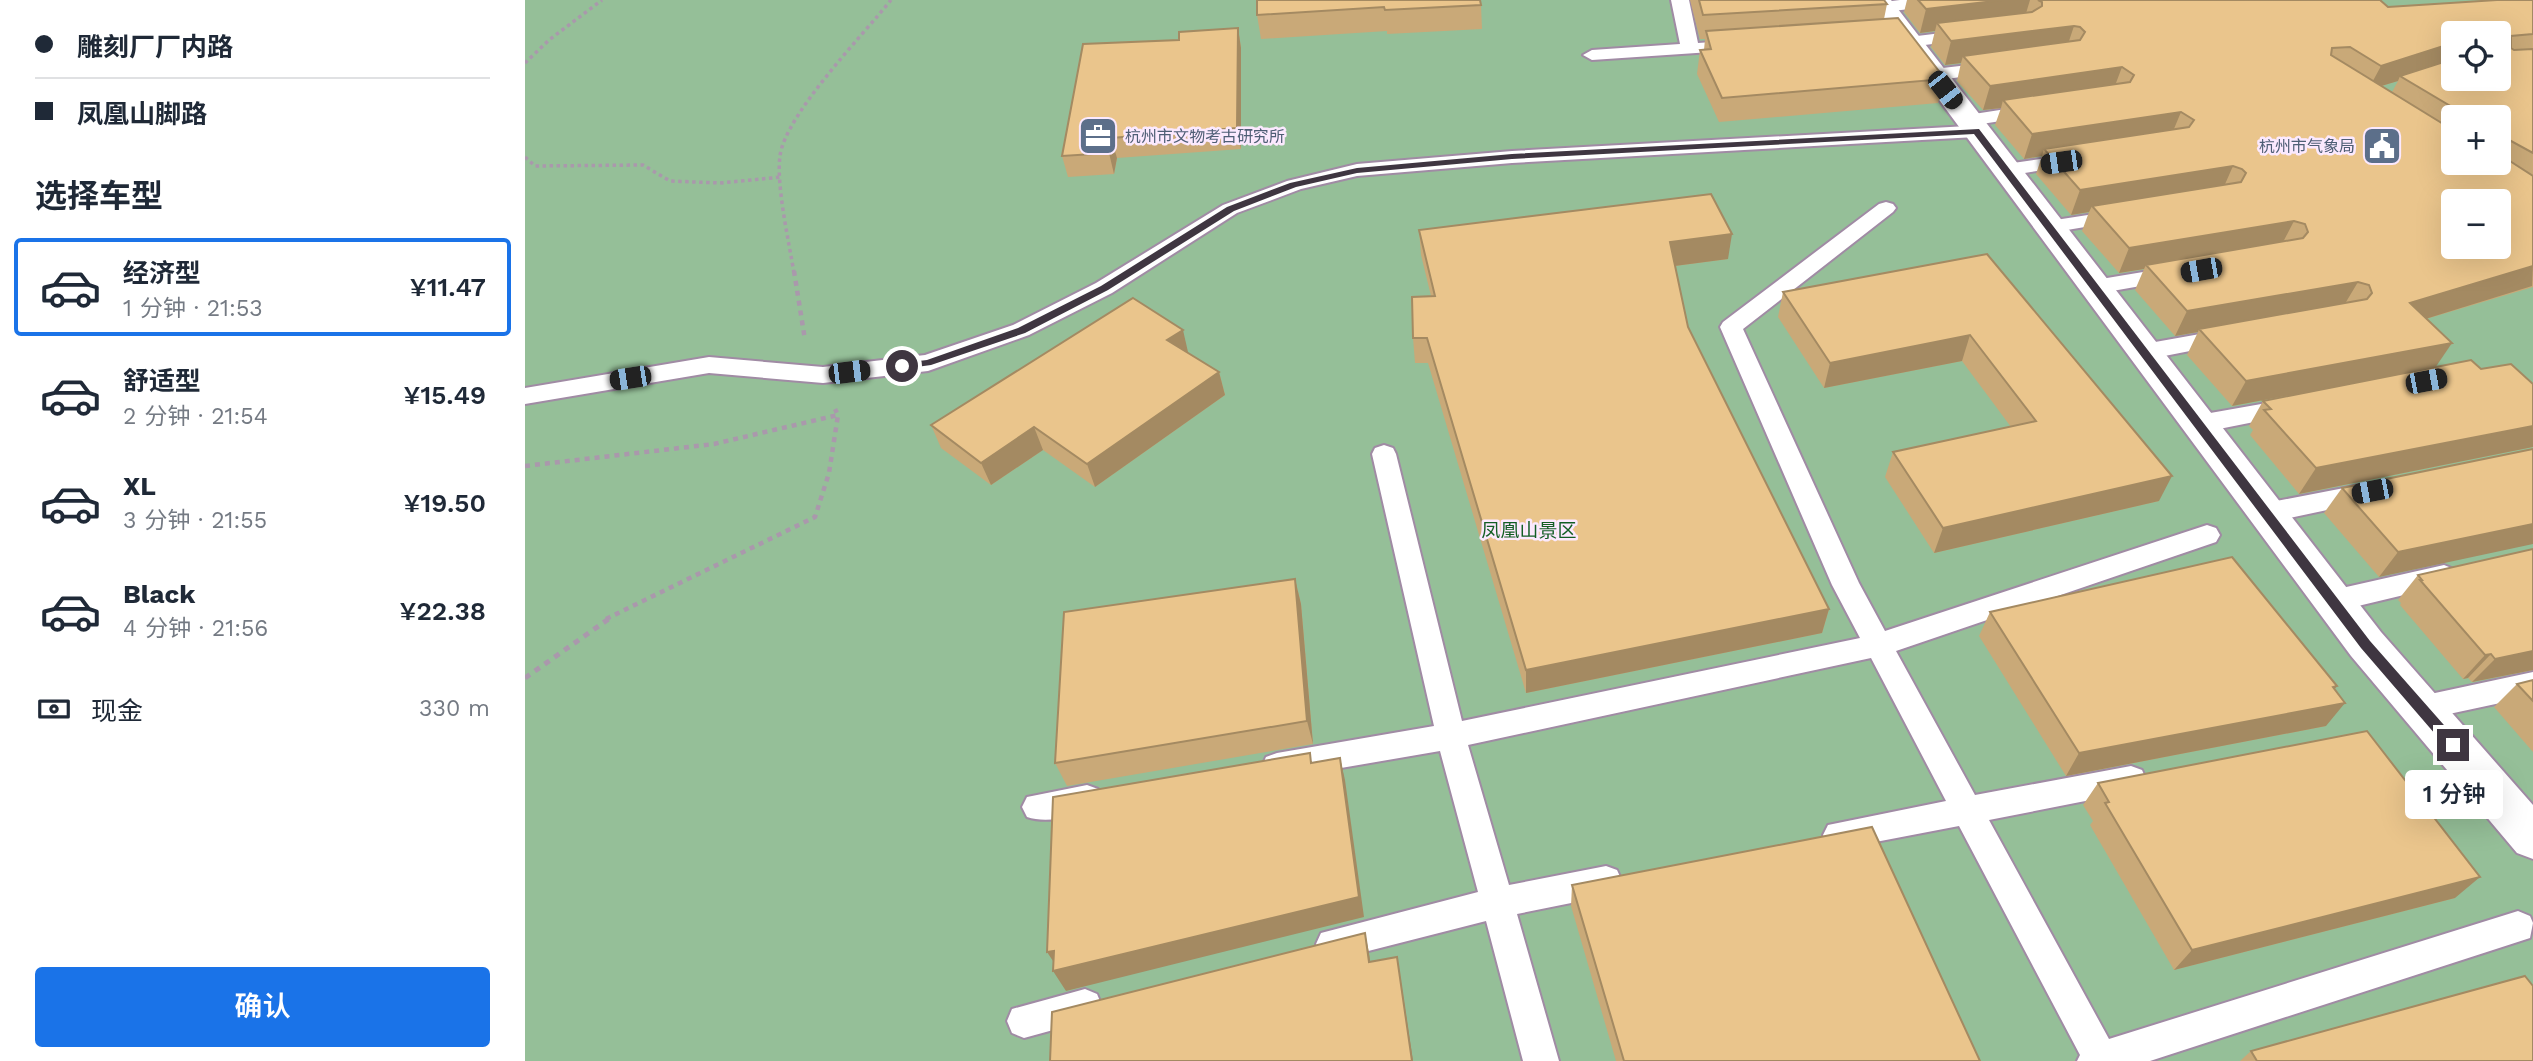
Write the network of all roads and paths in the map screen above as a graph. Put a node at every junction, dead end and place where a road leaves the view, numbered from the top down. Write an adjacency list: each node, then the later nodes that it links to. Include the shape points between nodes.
1 (602, 0): 9 (path)
2 (1680, 0): 7 (lane)
3 (1946, 0): 4 (lane)
4 (1890, 24): 5 (lane); 11 (street)
5 (1986, 33)
6 (1756, 44): 7 (lane)
7 (1690, 48): 8 (lane)
8 (1592, 55)
9 (525, 63)
10 (2013, 65): 11 (lane)
11 (1934, 75): 13 (street)
12 (2047, 109): 13 (lane)
13 (1972, 126): 16 (street); 25 (lane, via 1357,170 1294,185 1230,209 1093,294 1021,330 928,363 823,375 709,365)
14 (525, 158): 17 (path, via 535,166 643,165 670,181 720,183)
15 (2088, 158): 16 (lane)
16 (2006, 170): 20 (street)
17 (782, 177)
18 (1886, 208): 36 (lane, via 1731,327 1846,584)
19 (2142, 212): 20 (lane)
20 (2049, 228): 22 (street)
21 (2188, 272): 22 (lane)
22 (2095, 287): 24 (street)
23 (2250, 333): 24 (lane)
24 (2144, 352): 28 (street)
25 (525, 396)
26 (2318, 402): 28 (lane)
27 (838, 415): 30 (path, via 714,444)
28 (2199, 425): 32 (street)
29 (1384, 454): 39 (lane)
30 (525, 466)
31 (2399, 486): 32 (lane)
32 (2266, 513): 35 (street)
33 (2207, 535): 36 (lane)
34 (2466, 572): 35 (lane)
35 (2333, 601): 38 (street)
36 (1879, 645): 39 (lane); 44 (lane)
37 (2533, 684): 38 (lane)
38 (2421, 708): 45 (street)
39 (1451, 736): 40 (lane); 48 (lane)
40 (1245, 771)
41 (2157, 774): 44 (lane)
42 (1107, 795): 43 (lane)
43 (1038, 807)
44 (1967, 810): 46 (lane); 53 (lane)
45 (2533, 838)
46 (1806, 842)
47 (1632, 876): 48 (lane)
48 (1497, 903): 50 (lane); 54 (lane)
49 (2518, 927): 53 (lane)
50 (1308, 950)
51 (1118, 998): 52 (lane)
52 (1024, 1021)
53 (2099, 1060)
54 (1541, 1061)

